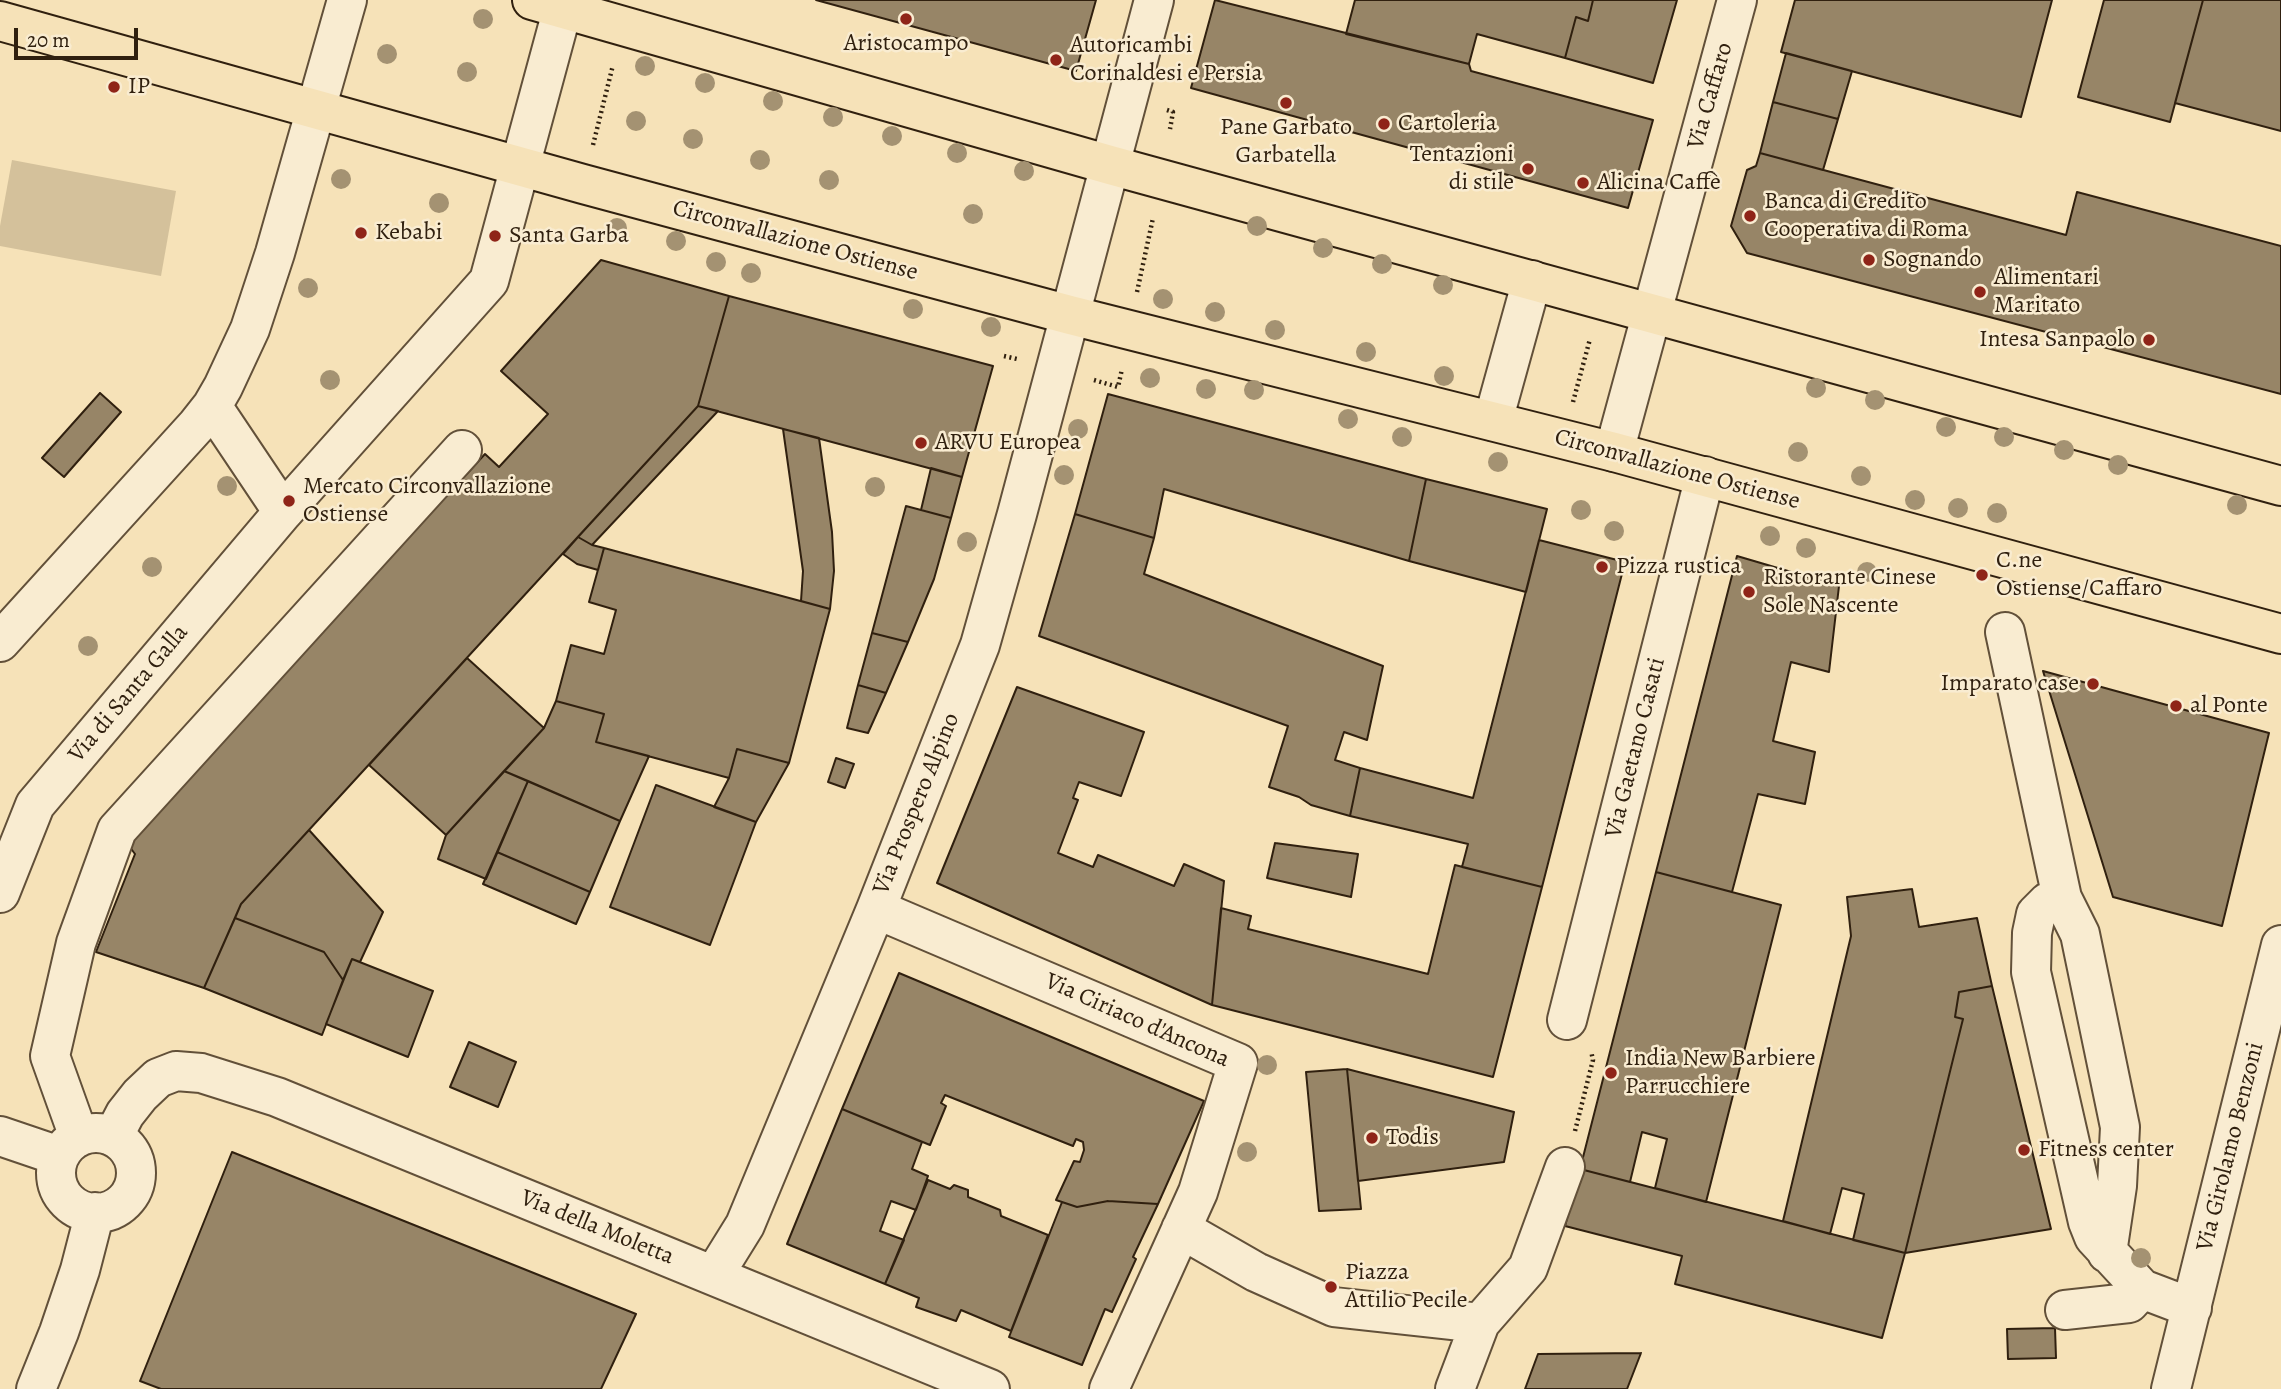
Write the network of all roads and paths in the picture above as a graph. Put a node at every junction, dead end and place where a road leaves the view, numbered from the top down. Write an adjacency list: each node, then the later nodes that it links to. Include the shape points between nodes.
1 (347, 0): 7 (street)
2 (1154, 0): 11 (street)
3 (1737, 0): 16 (street, Via Caffaro)
4 (553, 3): 11 (main road); 12 (street)
5 (0, 21): 7 (main road, Circonvallazione Ostiense)
6 (614, 61): 10 (path)
7 (316, 109): 12 (main road, Circonvallazione Ostiense); 21 (street, via 250,329)
8 (1164, 109): 9 (path, via 1173,112)
9 (1170, 129)
10 (592, 146)
11 (1110, 165): 14 (main road); 17 (street)
12 (520, 166): 17 (main road, Circonvallazione Ostiense); 28 (street, Via di Santa Galla, via 489,281)
13 (1154, 211): 15 (path)
14 (1532, 280): 16 (main road); 23 (street)
15 (1137, 293)
16 (1653, 313): 25 (street, Via Caffaro); 27 (main road)
17 (1070, 315): 23 (main road, Circonvallazione Ostiense); 34 (street, Via Prospero Alpino, via 980,645)
18 (1593, 328): 22 (path)
19 (1123, 365): 20 (path, via 1118,387)
20 (1094, 380)
21 (212, 407): 28 (street); 31 (street)
22 (1571, 408)
23 (1493, 421): 25 (main road, Circonvallazione Ostiense)
24 (462, 450): 38 (street, via 117,830 76,943 50,1056)
25 (1614, 452): 26 (main road, Circonvallazione Ostiense)
26 (1705, 477): 30 (main road, Circonvallazione Ostiense); 36 (street, Via Gaetano Casati)
27 (2281, 486)
28 (283, 512): 32 (street, Via di Santa Galla, via 35,806)
29 (2005, 632): 33 (street)
30 (2281, 634)
31 (0, 642)
32 (0, 892)
33 (2062, 898): 42 (street, via 2080,934 2120,1127); 42 (street, via 2048,902 2036,914 2031,972 2088,1222)
34 (876, 909): 41 (street, Via Ciriaco d'Ancona, via 1238,1063 1199,1192); 43 (street, Via Prospero Alpino, via 745,1225)
35 (2281, 945): 45 (street, Via Girolamo Benzoni)
36 (1567, 1020)
37 (0, 1136): 38 (street)
38 (84, 1143): 40 (street, via 56,1169 57,1182 71,1204); 40 (street, via 124,1144 136,1168 130,1195 108,1211); 43 (street, Via della Moletta, via 125,1114 158,1079 176,1071 201,1073 277,1097)
39 (1565, 1167): 47 (street, via 1528,1268)
40 (95, 1212): 48 (street, via 80,1270)
41 (1181, 1229): 47 (street, via 1256,1272 1334,1307); 50 (street)
42 (2107, 1253): 44 (street)
43 (714, 1275): 49 (street, Via della Moletta)
44 (2142, 1289): 45 (street); 46 (street, via 2129,1303)
45 (2192, 1308): 52 (street, Via Girolamo Benzoni)
46 (2065, 1310)
47 (1480, 1323): 51 (street)
48 (36, 1389)
49 (990, 1389)
50 (1109, 1389)
51 (1455, 1389)
52 (2171, 1389)

